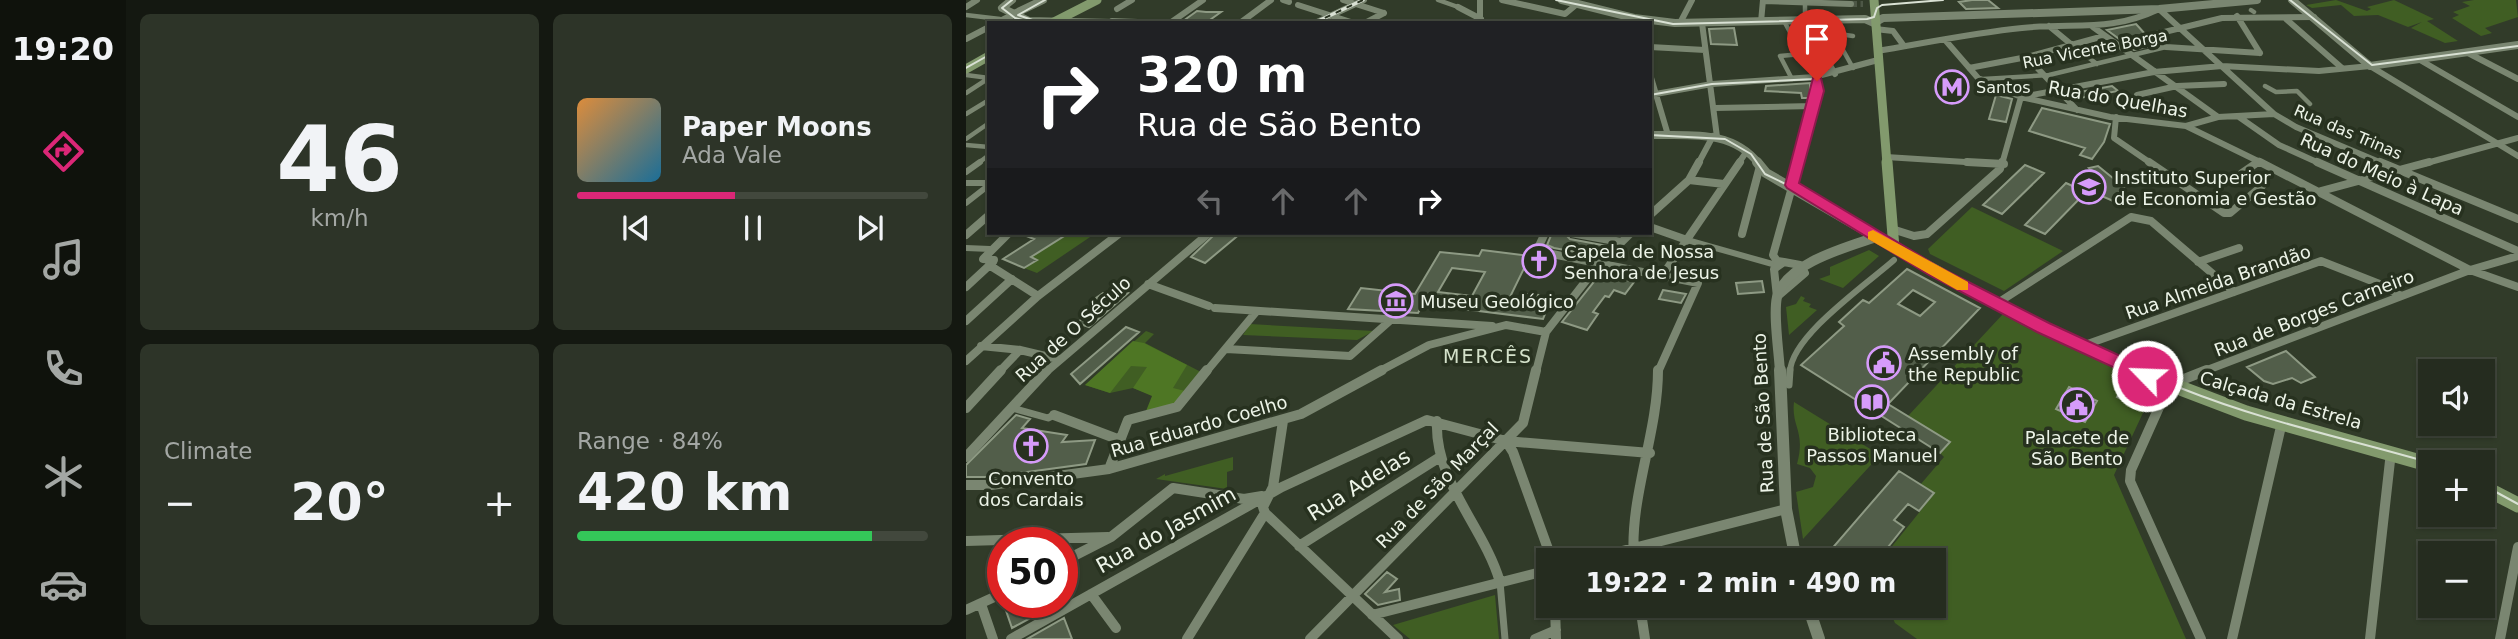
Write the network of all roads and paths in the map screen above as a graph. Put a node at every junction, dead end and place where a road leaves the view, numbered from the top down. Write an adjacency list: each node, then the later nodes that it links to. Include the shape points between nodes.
1 (977, 0): 25 (street)
2 (1012, 0): 31 (street, via 1003,6)
3 (1043, 0): 31 (street)
4 (1097, 0): 39 (main road)
5 (1132, 0): 27 (street)
6 (1203, 0): 40 (street)
7 (1271, 0): 41 (street)
8 (1343, 0): 20 (street)
9 (1364, 0): 20 (street)
10 (1437, 0): 26 (street)
11 (1480, 0): 45 (street)
12 (1502, 0): 21 (street, via 1565,14)
13 (1562, 0): 21 (street)
14 (1692, 0): 49 (street)
15 (1763, 0): 18 (street); 48 (street)
16 (2258, 0): 29 (street)
17 (2292, 0): 34 (street)
18 (1805, 2): 22 (street); 47 (street)
19 (1874, 2): 23 (street); 52 (main road)
20 (1355, 4): 32 (street); 44 (street, via 1384,13)
21 (1577, 4): 49 (street)
22 (1851, 4)
23 (1863, 4)
24 (1298, 5): 32 (street)
25 (966, 7)
26 (1458, 8): 45 (street)
27 (1116, 9)
28 (2158, 9): 29 (street); 52 (street, via 1886,18); 53 (street, via 2132,22); 55 (street, Rua das Trinas)
29 (2252, 10): 33 (street); 35 (street)
30 (966, 15): 36 (street)
31 (1012, 15): 36 (street); 38 (street)
32 (1330, 15): 42 (street); 43 (street)
33 (2237, 16): 55 (street); 67 (street, Rua Vicente Borga, via 2260,53)
34 (2314, 17): 35 (street); 79 (street)
35 (2286, 19): 82 (street)
36 (999, 20)
37 (1831, 20): 47 (street); 52 (street, via 1865,19); 57 (street)
38 (1028, 21)
39 (1055, 21)
40 (1173, 21)
41 (1243, 21)
42 (1319, 21)
43 (1347, 21)
44 (1369, 21)
45 (1480, 21)
46 (1784, 21): 47 (street); 48 (street); 71 (street)
47 (1805, 21): 56 (street)
48 (1761, 22): 50 (street)
49 (1680, 23): 50 (street)
50 (1702, 23): 68 (street)
51 (2048, 25): 53 (street); 61 (street); 62 (street)
52 (1874, 26): 63 (street, via 1894,31); 72 (main road)
53 (2094, 27): 59 (street)
54 (987, 28): 60 (street)
55 (2180, 28): 66 (street, via 2152,35); 67 (street, Rua das Trinas)
56 (1810, 30): 57 (street); 69 (street)
57 (1834, 33): 58 (street); 80 (street)
58 (1853, 36)
59 (2104, 36): 62 (street); 73 (street)
60 (966, 39)
61 (1946, 41): 63 (street); 81 (street)
62 (2072, 45): 75 (street); 77 (street)
63 (1904, 46): 72 (street)
64 (2518, 46): 70 (street)
65 (1652, 47): 68 (street)
66 (2166, 47): 67 (street, Rua Vicente Borga); 73 (street, Rua Vicente Borga)
67 (2204, 49): 78 (street, Rua das Trinas)
68 (1705, 50): 95 (street)
69 (1823, 52): 71 (street); 85 (street)
70 (2468, 53): 76 (street); 93 (street)
71 (1801, 54): 88 (street); 92 (street, via 1780,56)
72 (1877, 56): 80 (street); 129 (main road)
73 (2130, 56): 77 (street, Rua Vicente Borga); 84 (street)
74 (987, 57): 83 (main road)
75 (2027, 57): 81 (street); 86 (street)
76 (2420, 60): 79 (street); 115 (street)
77 (2097, 64): 86 (street, Rua Vicente Borga)
78 (2222, 66): 82 (street); 84 (street); 111 (street, Rua das Trinas)
79 (2370, 66): 82 (street); 123 (street)
80 (1853, 68): 85 (street)
81 (1969, 68): 90 (street)
82 (2342, 68)
83 (966, 69)
84 (2154, 72): 97 (street); 98 (street)
85 (1835, 74): 88 (street)
86 (2044, 74): 90 (street, Rua Vicente Borga, via 2007,80); 98 (street)
87 (966, 75): 89 (street)
88 (1814, 77): 92 (street); 107 (street, Rua de São Bento, via 1818,86)
89 (987, 78)
90 (1978, 78): 102 (street, Rua do Quelhas)
91 (987, 79): 99 (street)
92 (1792, 79): 95 (street)
93 (2518, 79)
94 (2224, 84): 97 (street)
95 (1712, 85): 100 (street); 108 (street)
96 (2265, 86): 104 (street, via 2276,92 2297,91)
97 (2180, 87): 101 (street); 113 (street)
98 (2059, 90): 102 (street); 109 (street)
99 (966, 93)
100 (1653, 95): 119 (street)
101 (2137, 95)
102 (2021, 97): 109 (street, Rua do Quelhas); 131 (street)
103 (987, 101): 106 (street)
104 (2310, 104)
105 (966, 105): 106 (street)
106 (978, 106): 110 (street)
107 (1813, 106): 108 (street); 140 (street, Rua de São Bento)
108 (1715, 108): 120 (street)
109 (2078, 111): 112 (street, Rua do Quelhas)
110 (966, 114)
111 (2274, 114): 114 (street); 133 (street, Rua das Trinas)
112 (2116, 117): 117 (street, Rua do Quelhas); 130 (street, via 2113,138 2224,213 2262,186 2242,173)
113 (2218, 117): 114 (street); 117 (street)
114 (2239, 117): 136 (street, Rua do Meio à Lapa, via 2279,145)
115 (2518, 117)
116 (987, 124): 122 (street)
117 (2186, 126): 130 (street, Rua do Quelhas)
118 (1652, 135): 119 (street)
119 (1668, 135): 120 (street)
120 (1715, 136): 126 (street); 135 (street)
121 (2518, 138): 123 (street)
122 (966, 139)
123 (2497, 143): 128 (street); 133 (street)
124 (966, 145): 125 (street)
125 (987, 147)
126 (1747, 151): 132 (street, Calçada da Estrela); 139 (street)
127 (987, 156): 134 (street)
128 (2518, 156)
129 (1886, 157): 131 (street); 148 (main road)
130 (2259, 161): 142 (street, Rua do Quelhas)
131 (2004, 164): 148 (street, via 1927,234 1914,236)
132 (1760, 166): 140 (street, Calçada da Estrela); 149 (street)
133 (2399, 169): 136 (street); 146 (street, Rua das Trinas)
134 (966, 172)
135 (1689, 180): 139 (street); 144 (street)
136 (2357, 180): 142 (street); 163 (street, Rua do Meio à Lapa)
137 (966, 183): 138 (street)
138 (987, 184)
139 (1724, 184): 158 (street)
140 (1791, 185): 157 (street, Calçada da Estrela); 168 (street, Rua de São Bento, via 1773,255)
141 (985, 191): 143 (street)
142 (2322, 191): 170 (street, Rua do Quelhas)
143 (966, 203)
144 (1652, 213)
145 (987, 217): 150 (street)
146 (2518, 219)
147 (1652, 228): 158 (street)
148 (1892, 229): 157 (main road); 164 (main road); 171 (main road)
149 (1742, 233)
150 (966, 235)
151 (1007, 235): 162 (street)
152 (1117, 235): 178 (street)
153 (1207, 235): 174 (street, Rua de O Século)
154 (1544, 235): 167 (street, via 1538,248)
155 (1581, 235): 159 (street)
156 (1629, 235): 159 (street)
157 (1876, 237): 164 (main road, Calçada da Estrela); 169 (street)
158 (1687, 240): 168 (street); 172 (street)
159 (1621, 243): 167 (street)
160 (966, 248): 162 (street)
161 (2239, 248): 165 (street)
162 (990, 249): 166 (street, via 983,259)
163 (2518, 253): 170 (street, Rua de Borges Carneiro)
164 (1894, 254): 171 (main road, Calçada da Estrela); 193 (street, via 1810,332 1790,363)
165 (2198, 262): 177 (street); 181 (street, via 2151,221 2131,217)
166 (992, 263): 173 (street); 175 (street)
167 (1599, 264): 172 (street); 186 (street)
168 (1780, 264): 169 (street); 179 (street, Rua de São Bento, via 1773,277)
169 (1802, 266): 179 (street)
170 (2470, 270): 176 (street, Rua do Quelhas); 180 (street, Rua de Borges Carneiro)
171 (1934, 271): 181 (main road, Calçada da Estrela)
172 (1662, 276): 203 (street, via 1698,283 1658,367 1658,405)
173 (1012, 279): 178 (street); 184 (street)
174 (1148, 284): 182 (street, via 1212,307); 191 (street, Rua de O Século)
175 (966, 287)
176 (2518, 287)
177 (2234, 292): 180 (street, Rua Almeida Brandão, via 2321,261); 188 (street, Rua Almeida Brandão)
178 (1038, 296): 187 (street)
179 (1777, 296): 214 (street, Rua de São Bento)
180 (2401, 296): 194 (street, Rua de Borges Carneiro)
181 (1996, 304): 188 (main road, Calçada da Estrela)
182 (1256, 312): 183 (street); 190 (street)
183 (1393, 318): 185 (street); 190 (street, via 1350,356)
184 (966, 321)
185 (1497, 327): 186 (street, Rua Eduardo Coelho, via 1512,325); 199 (street, Rua Eduardo Coelho, via 1422,348)
186 (1546, 332): 202 (street, Rua de São Marçal, via 1522,423)
187 (981, 346): 189 (street); 192 (street)
188 (2082, 346): 194 (main road, Calçada da Estrela)
189 (1020, 349): 191 (street); 195 (street)
190 (1226, 349): 201 (street, via 1177,407 1128,421)
191 (1058, 359): 196 (street, Rua de O Século)
192 (966, 361)
193 (1789, 385)
194 (2169, 385): 200 (main road, Calçada da Estrela); 246 (street, via 2130,481)
195 (966, 408)
196 (1011, 408): 197 (street, via 1048,418); 205 (street, Rua de O Século)
197 (1054, 415): 201 (street)
198 (1437, 421): 202 (street); 206 (street); 212 (street, Rua do Jasmim, via 1421,422)
199 (1283, 422): 208 (street, Rua Eduardo Coelho); 212 (street, via 1273,487)
200 (2282, 422): 204 (main road, Calçada da Estrela); 247 (street)
201 (1120, 440): 208 (street)
202 (1506, 441): 203 (street); 210 (street, Rua de São Marçal); 220 (street)
203 (1650, 453): 221 (street)
204 (2391, 453): 207 (main road, Calçada da Estrela); 248 (street)
205 (966, 457)
206 (1440, 457): 210 (street); 218 (street, Rua Adelas)
207 (2418, 461)
208 (1109, 470): 209 (street, Rua Eduardo Coelho)
209 (966, 485)
210 (1457, 489): 226 (street); 228 (street, Rua de São Marçal)
211 (2495, 493): 213 (main road)
212 (1267, 496): 215 (street); 216 (street, via 1244,499 1173,488); 227 (street, Rua do Jasmim)
213 (2518, 505)
214 (1786, 509): 222 (street); 223 (street, Rua de São Bento)
215 (1265, 513): 218 (street); 239 (street)
216 (1111, 537): 217 (street); 224 (street)
217 (966, 541)
218 (1299, 546): 228 (street)
219 (2518, 547): 249 (street)
220 (1548, 548)
221 (1633, 548)
222 (1653, 548)
223 (1794, 548)
224 (1078, 554)
225 (1536, 573): 226 (street)
226 (1500, 582): 232 (street); 242 (street)
227 (1091, 594): 235 (street); 238 (street, Rua do Jasmim)
228 (1352, 598): 232 (street); 240 (street, Rua de São Marçal)
229 (987, 601): 230 (street)
230 (981, 604): 231 (street); 237 (street)
231 (966, 610)
232 (1371, 615): 241 (street)
233 (1642, 618): 244 (street)
234 (1812, 618): 245 (street)
235 (1116, 628)
236 (1556, 634): 243 (street)
237 (993, 639)
238 (1010, 639)
239 (1188, 639)
240 (1310, 639)
241 (1398, 639)
242 (1505, 639)
243 (1535, 639)
244 (1645, 639)
245 (1819, 639)
246 (2201, 639)
247 (2232, 639)
248 (2370, 639)
249 (2500, 639)

